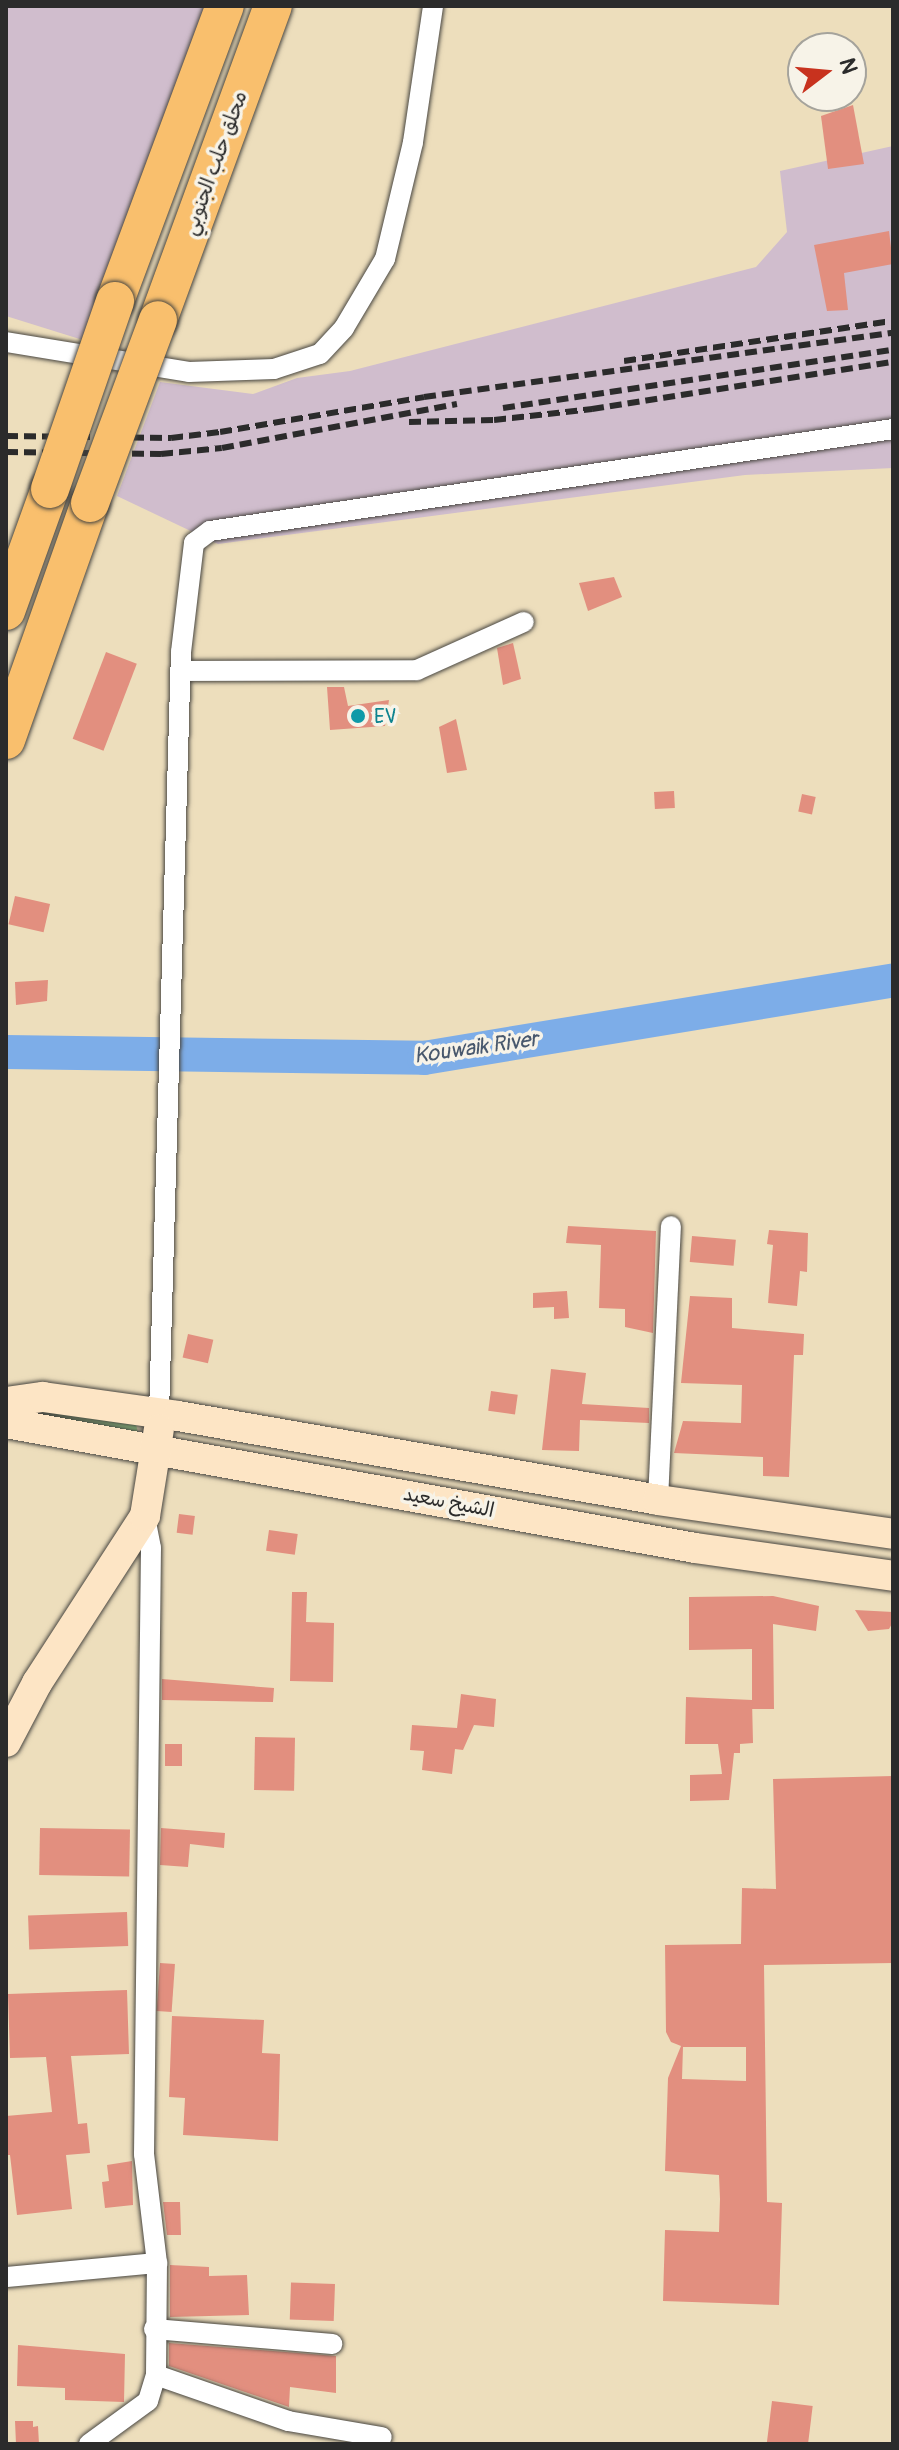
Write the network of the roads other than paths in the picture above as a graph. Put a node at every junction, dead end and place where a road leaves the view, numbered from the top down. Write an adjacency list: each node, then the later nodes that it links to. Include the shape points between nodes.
1 (225, 6): 6 (highway, bridge)
2 (273, 6): 9 (highway, محلق حلب الجنوبي, bridge)
3 (433, 6): 4 (street, via 413,142 385,259 344,328 320,354 274,369 189,372)
4 (6, 342)
5 (893, 429): 8 (street, via 210,531 194,543)
6 (6, 611)
7 (524, 622): 8 (street, via 417,670)
8 (181, 671): 12 (street)
9 (6, 740)
10 (671, 1226): 15 (street)
11 (6, 1402): 12 (main road, الشيخ سعيد, via 43,1397)
12 (159, 1414): 14 (main road); 15 (main road, الشيخ سعيد)
13 (6, 1423): 14 (main road, الشيخ سعيد)
14 (158, 1448): 16 (main road); 18 (main road, الشيخ سعيد, via 677,1545)
15 (658, 1500): 17 (main road, الشيخ سعيد)
16 (145, 1516): 19 (main road, via 37,1683); 20 (street, via 151,1548 144,2154)
17 (893, 1534)
18 (893, 1576)
19 (6, 1742)
20 (157, 2263): 21 (street); 22 (street)
21 (6, 2277)
22 (154, 2329): 23 (street); 24 (street)
23 (332, 2344)
24 (156, 2375): 25 (street, via 288,2421); 26 (street, via 148,2401)
25 (382, 2437)
26 (89, 2444)

